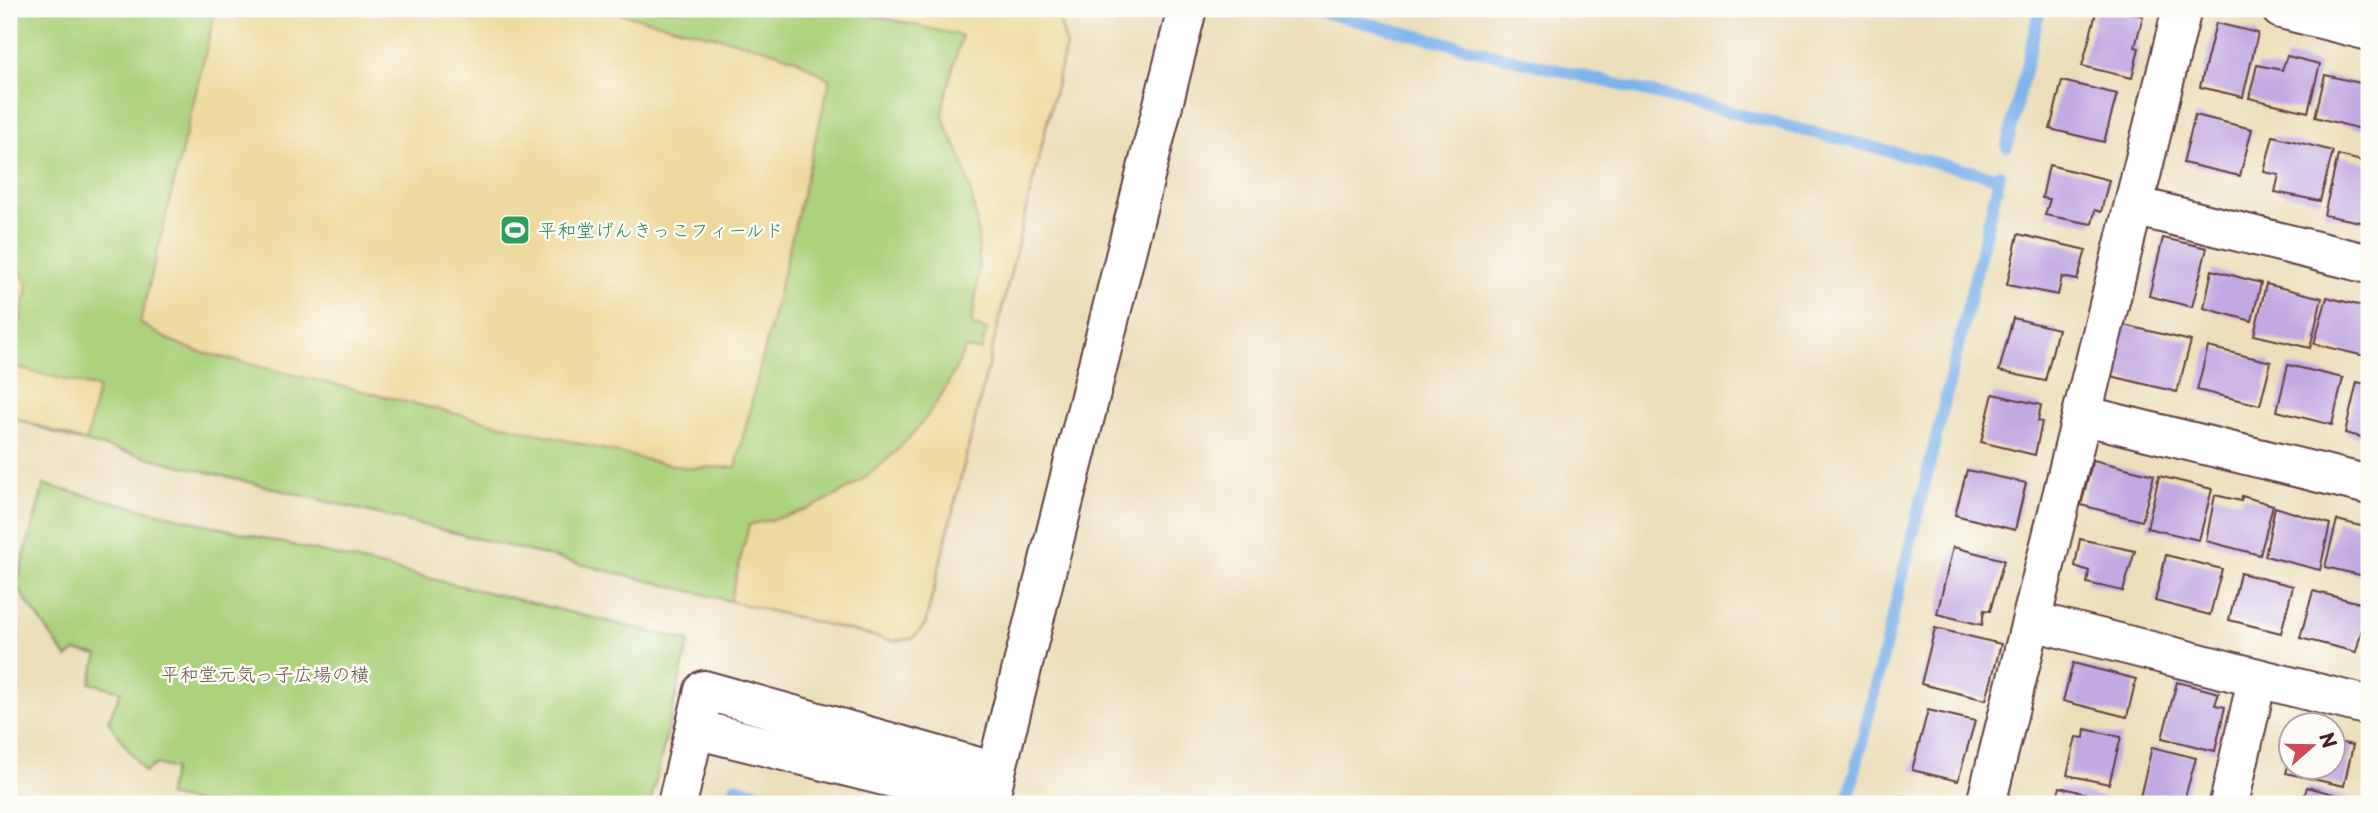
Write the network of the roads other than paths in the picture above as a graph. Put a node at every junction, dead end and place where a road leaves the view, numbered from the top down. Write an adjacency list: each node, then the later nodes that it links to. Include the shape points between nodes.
1 (1187, 9): 13 (street)
2 (2182, 9): 5 (street)
3 (2281, 9): 4 (street)
4 (2369, 31)
5 (2134, 206): 6 (street); 7 (street)
6 (2369, 264)
7 (2082, 415): 8 (street); 9 (street)
8 (2369, 485)
9 (2032, 621): 10 (street); 15 (street)
10 (2258, 679): 11 (street); 16 (street)
11 (2369, 706)
12 (695, 729): 13 (street); 13 (street, via 704,690); 14 (street)
13 (991, 793)
14 (677, 804)
15 (1986, 804)
16 (2229, 804)

